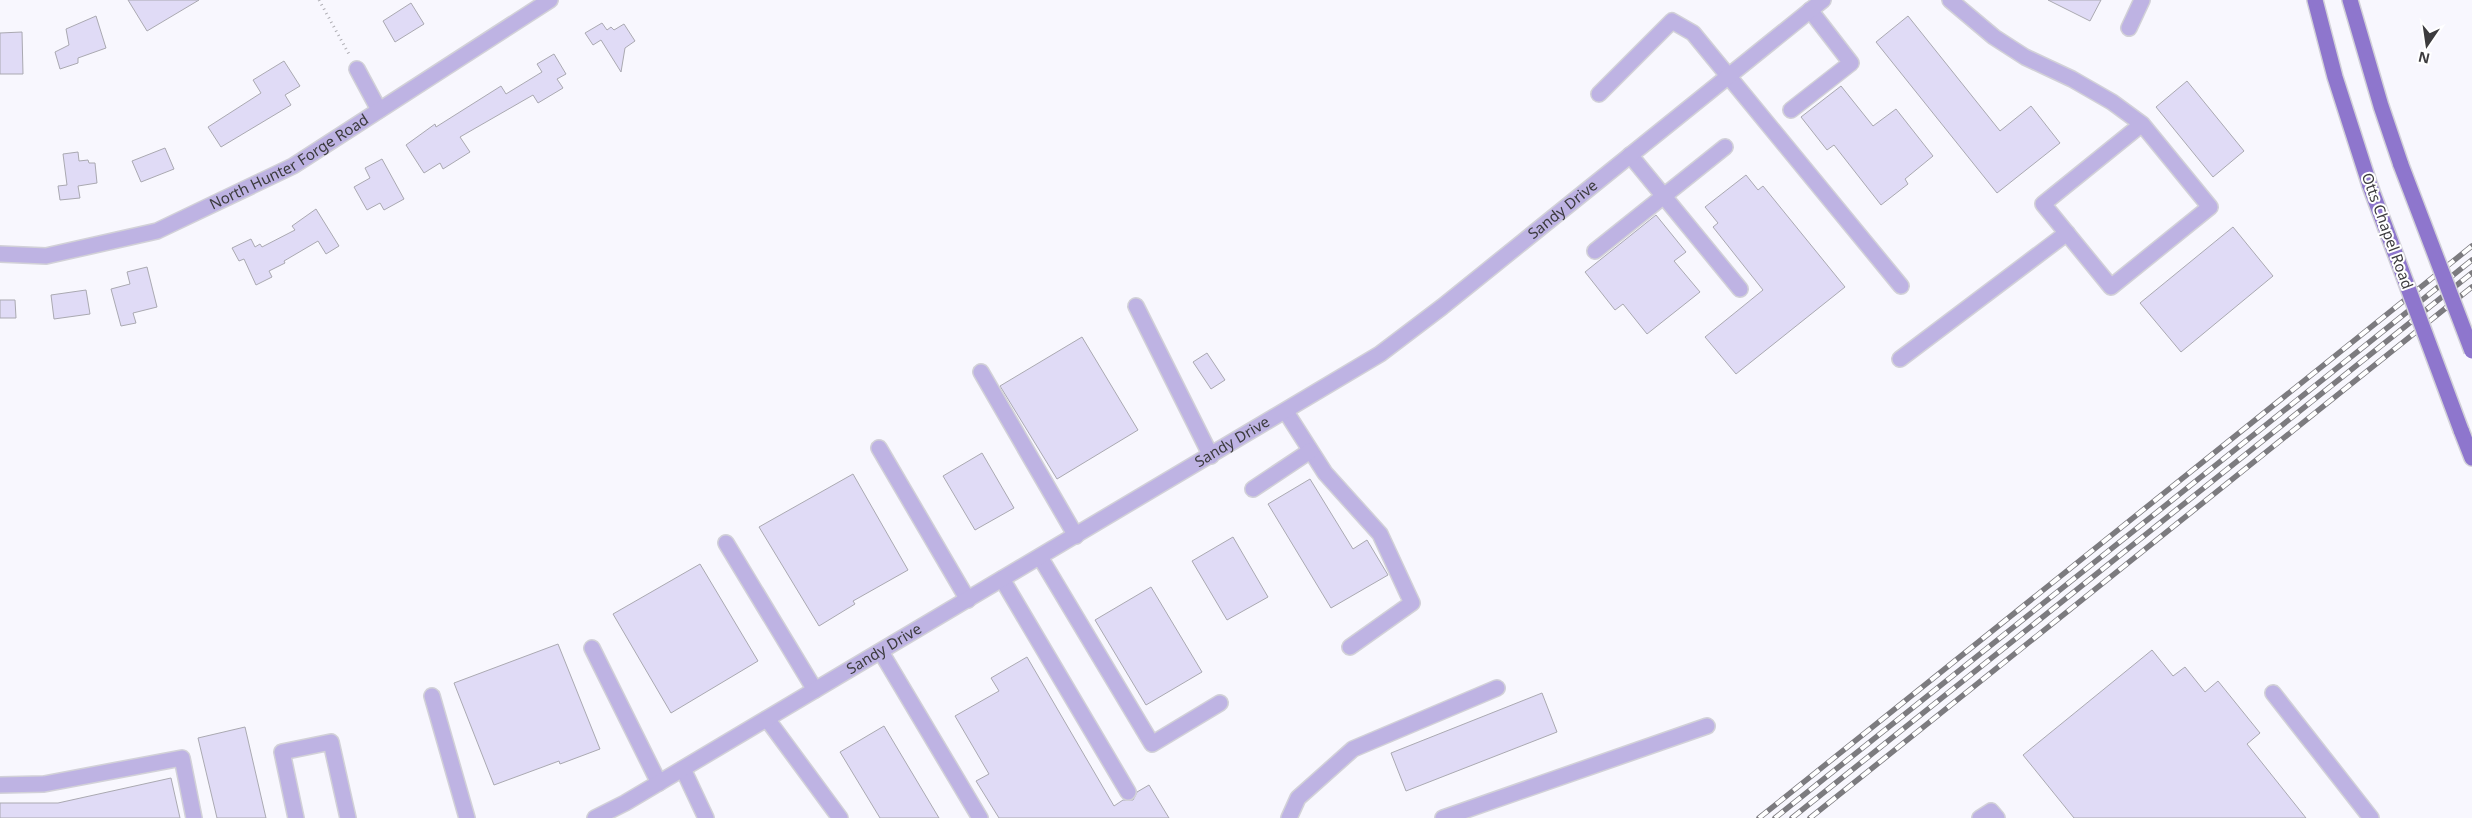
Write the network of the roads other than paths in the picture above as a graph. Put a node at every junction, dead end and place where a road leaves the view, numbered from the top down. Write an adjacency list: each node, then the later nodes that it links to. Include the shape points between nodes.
1 (550, 0): 12 (street, North Hunter Forge Road)
2 (1823, 0): 7 (street, Sandy Drive)
3 (1950, 0): 14 (street, via 2024,57 2072,79)
4 (2142, 0): 8 (street)
5 (2315, 0): 31 (main road, Otts Chapel Road, bridge, via 2335,77 2370,186)
6 (2350, 0): 24 (main road, bridge, via 2401,164)
7 (1810, 10): 10 (street, Sandy Drive); 13 (street, via 1851,63)
8 (2129, 28)
9 (357, 69): 12 (street)
10 (1730, 75): 11 (street, via 1693,33 1672,22); 16 (street, Sandy Drive); 21 (street)
11 (1599, 94)
12 (379, 110): 20 (street, North Hunter Forge Road, via 293,166 158,231 46,256)
13 (1791, 110)
14 (2142, 124): 18 (street, via 2043,204); 18 (street, via 2210,207 2111,287)
15 (1725, 147): 17 (street)
16 (1630, 155): 17 (street); 27 (street, Sandy Drive, via 1409,333)
17 (1664, 196): 19 (street); 22 (street)
18 (2066, 233): 25 (street)
19 (1595, 251)
20 (0, 254)
21 (1901, 286)
22 (1740, 289)
23 (1136, 306): 30 (street)
24 (2472, 351)
25 (1900, 359)
26 (981, 372): 33 (street)
27 (1286, 412): 29 (street); 30 (street, Sandy Drive)
28 (878, 448): 37 (street)
29 (1310, 451): 32 (street); 38 (street, via 1325,473 1380,534 1412,603)
30 (1211, 456): 33 (street, Sandy Drive)
31 (2472, 458)
32 (1253, 489)
33 (1076, 536): 35 (street, Sandy Drive)
34 (726, 543): 42 (street)
35 (1040, 557): 36 (street, Sandy Drive); 45 (street, via 1152,744)
36 (1002, 580): 37 (street, Sandy Drive); 51 (street)
37 (968, 600): 40 (street, Sandy Drive)
38 (1350, 647)
39 (592, 648): 49 (street)
40 (881, 652): 42 (street, Sandy Drive); 59 (street)
41 (1496, 688): 60 (street, via 1353,749 1298,798)
42 (816, 690): 46 (street, Sandy Drive)
43 (2273, 693): 64 (street)
44 (432, 696): 55 (street)
45 (1220, 703)
46 (767, 719): 48 (street, Sandy Drive); 58 (street)
47 (1707, 726): 61 (street)
48 (683, 769): 49 (street, Sandy Drive); 57 (street)
49 (659, 783): 56 (street, Sandy Drive)
50 (0, 785): 52 (street, via 44,784 182,758)
51 (1128, 792)
52 (194, 818)
53 (296, 818): 54 (street, via 282,752 331,742)
54 (348, 818)
55 (467, 818)
56 (596, 818)
57 (706, 818)
58 (840, 818)
59 (980, 818)
60 (1288, 818)
61 (1443, 818)
62 (1980, 818): 63 (street, via 1991,811)
63 (1997, 818)
64 (2370, 818)

